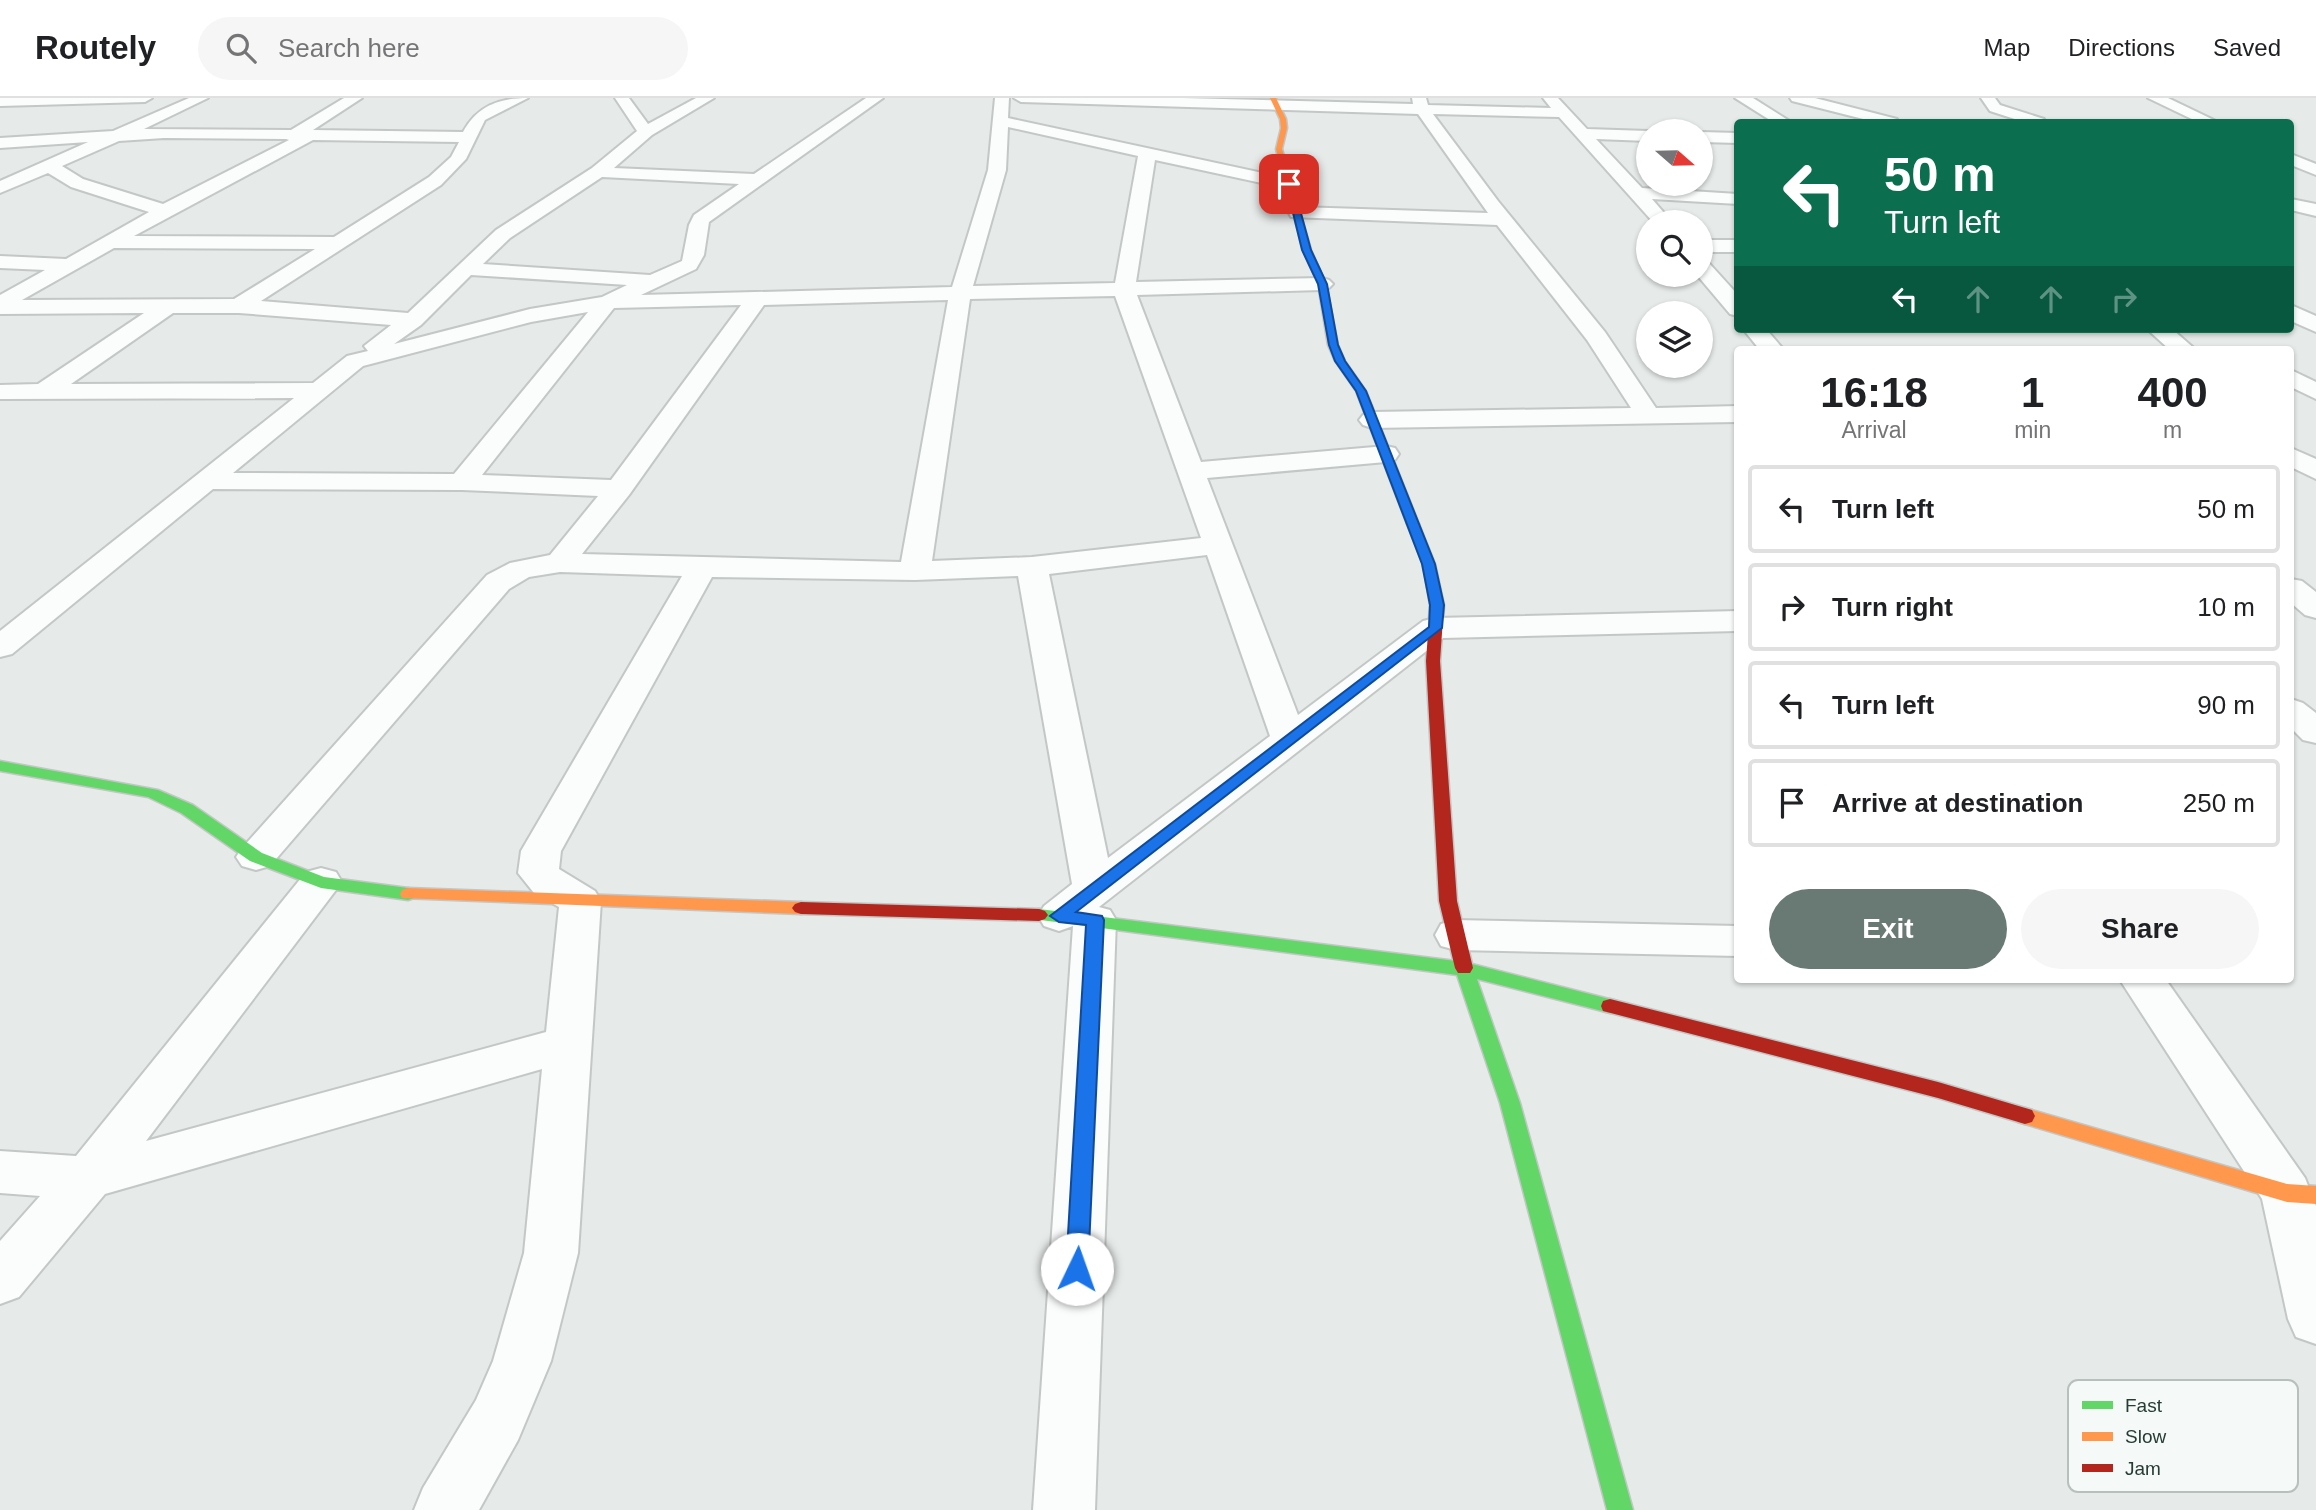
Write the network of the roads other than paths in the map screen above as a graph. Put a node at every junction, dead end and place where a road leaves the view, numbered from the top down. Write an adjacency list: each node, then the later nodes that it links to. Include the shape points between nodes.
1 (145, 98): 16 (street)
2 (201, 98): 36 (street)
3 (355, 98): 34 (street)
4 (521, 98): 37 (street, via 479,117)
5 (622, 98): 32 (street)
6 (707, 98): 32 (street)
7 (876, 98): 47 (street)
8 (1002, 98): 31 (street)
9 (1021, 98): 21 (street)
10 (1550, 98): 24 (street)
11 (1742, 98): 25 (street)
12 (1797, 98): 22 (street)
13 (1859, 98): 28 (street)
14 (1988, 98): 29 (street, via 1996,108)
15 (2155, 98): 30 (street)
16 (126, 99): 17 (street); 40 (street)
17 (39, 100): 18 (street); 23 (street)
18 (0, 102)
19 (1275, 102): 20 (street); 21 (street); 48 (street, via 1284,128 1279,149)
20 (1420, 104): 24 (street); 61 (street)
21 (1139, 105)
22 (1837, 111): 26 (street); 27 (street)
23 (0, 112)
24 (1564, 113): 33 (street)
25 (1781, 119)
26 (1857, 119)
27 (1877, 119)
28 (1888, 119)
29 (2029, 119)
30 (2203, 119)
31 (1000, 121): 42 (street); 73 (street, via 997,170)
32 (646, 132): 46 (street)
33 (1583, 134): 35 (street); 50 (street)
34 (301, 136): 36 (street, via 164,133); 37 (street); 59 (street)
35 (1636, 136)
36 (116, 137): 40 (street); 44 (street)
37 (470, 137): 63 (street, via 447,171)
38 (1713, 137): 39 (street)
39 (1734, 138)
40 (33, 141): 41 (street)
41 (0, 143)
42 (1137, 148): 48 (street); 72 (street)
43 (2294, 160): 45 (street)
44 (48, 165): 49 (street); 59 (street, via 77,183)
45 (2316, 170)
46 (598, 172): 47 (street); 68 (street, via 527,216)
47 (759, 180): 70 (street, via 701,219 689,265)
48 (1289, 184): 60 (street)
49 (0, 188)
50 (1636, 191)
51 (2294, 191): 52 (street)
52 (2316, 195)
53 (1641, 196): 57 (street)
54 (1681, 196): 55 (street)
55 (1734, 200)
56 (2294, 206): 58 (street)
57 (1653, 210)
58 (2316, 210)
59 (165, 211): 62 (street)
60 (1298, 213): 61 (street); 71 (street)
61 (1502, 219): 93 (street, via 1597,337)
62 (110, 242): 63 (street); 67 (street)
63 (337, 243): 78 (street)
64 (1713, 246): 65 (street)
65 (1734, 246)
66 (0, 262): 67 (street)
67 (71, 265): 77 (street)
68 (466, 269): 70 (street); 81 (street)
69 (1713, 280): 76 (street)
70 (654, 281): 75 (street)
71 (1322, 284): 72 (street); 95 (street, via 1333,345 1361,391)
72 (1124, 290): 73 (street); 98 (street)
73 (960, 295): 74 (street); 107 (street)
74 (757, 299): 75 (street); 102 (street)
75 (608, 302): 85 (street, via 517,319); 101 (street)
76 (1734, 304)
77 (0, 305): 79 (street)
78 (239, 306): 79 (street); 81 (street)
79 (167, 307): 90 (street)
80 (2294, 314): 82 (street)
81 (414, 320): 85 (street)
82 (2316, 325)
83 (2163, 333): 84 (street)
84 (2179, 346)
85 (355, 361): 89 (street)
86 (2316, 368): 87 (street)
87 (2294, 370)
88 (2294, 379): 91 (street)
89 (321, 390): 90 (street); 100 (street)
90 (46, 391): 92 (street)
91 (2316, 391)
92 (5, 398)
93 (1647, 414): 94 (street); 95 (street)
94 (1734, 414)
95 (1372, 420): 96 (street)
96 (1386, 454): 98 (street); 111 (street, via 1429,564 1437,605)
97 (2294, 458): 99 (street)
98 (1189, 471): 103 (street)
99 (2316, 471)
100 (207, 481): 101 (street); 112 (street)
101 (462, 482): 102 (street)
102 (619, 489): 104 (street)
103 (1217, 545): 106 (street); 115 (street)
104 (560, 563): 105 (street); 117 (street, via 522,569 498,582)
105 (704, 566): 107 (street); 119 (street, via 541,851 538,873)
106 (1033, 566): 107 (street); 120 (street)
107 (915, 571)
108 (2294, 590): 109 (street)
109 (2316, 608)
110 (1734, 621): 111 (street)
111 (1435, 628): 115 (street); 122 (street, via 1440,800 1448,901)
112 (0, 646)
113 (2294, 713): 114 (street)
114 (2316, 732)
115 (1290, 740): 120 (street)
116 (0, 766): 117 (street, via 152,793 187,809)
117 (256, 858): 118 (street)
118 (321, 882): 119 (street, via 421,896); 126 (street)
119 (580, 901): 120 (street); 124 (street)
120 (1083, 908): 122 (street); 131 (street)
121 (1734, 941): 122 (street)
122 (1460, 952): 127 (street); 132 (street, via 1510,1102)
123 (2144, 983): 127 (street)
124 (567, 1044): 126 (street); 130 (street, via 551,1253 545,1277 522,1361 497,1420)
125 (0, 1172): 126 (street)
126 (88, 1178): 128 (street)
127 (2301, 1194): 129 (street)
128 (0, 1280)
129 (2316, 1319)
130 (445, 1510)
131 (1064, 1510)
132 (1620, 1510)

